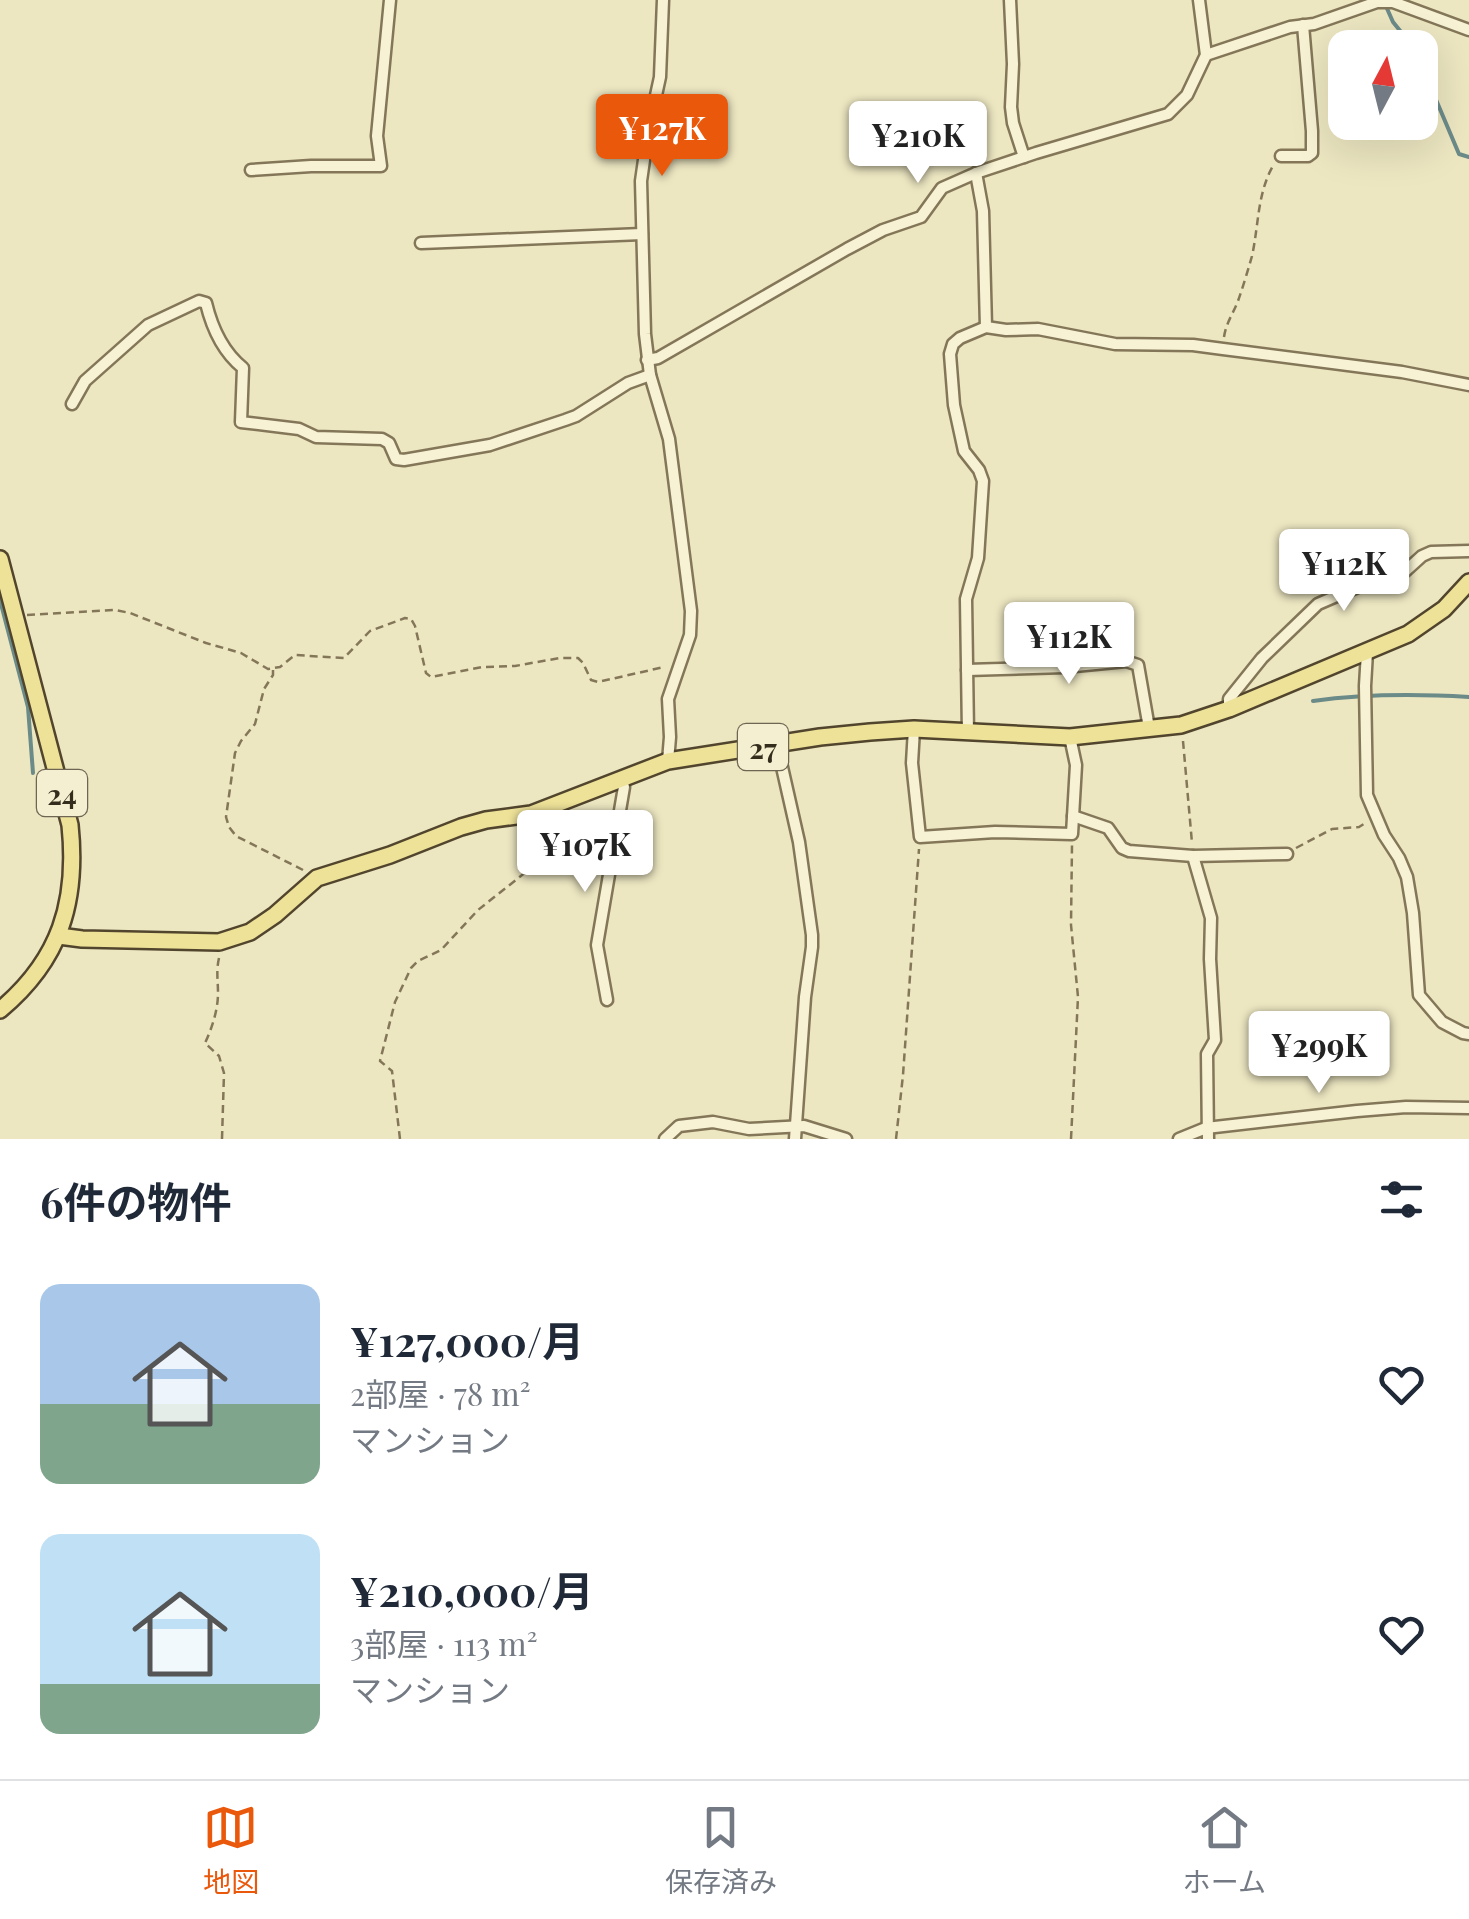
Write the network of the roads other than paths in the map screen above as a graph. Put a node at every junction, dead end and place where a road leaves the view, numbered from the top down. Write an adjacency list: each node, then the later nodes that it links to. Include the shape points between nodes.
1 (390, 0): 10 (street, via 377,136 381,166)
2 (663, 0): 12 (street, via 660,77 641,181)
3 (1010, 0): 9 (street, via 1011,108)
4 (1200, 0): 7 (street)
5 (1302, 26): 6 (street, via 1392,2); 7 (street); 8 (street, via 1312,153)
6 (1469, 30)
7 (1206, 55): 9 (street, via 1187,95 1168,114)
8 (1280, 156)
9 (1024, 157): 11 (street)
10 (251, 170)
11 (976, 172): 14 (street); 15 (street, via 942,188 921,217 847,248)
12 (642, 234): 13 (street); 15 (street)
13 (421, 244)
14 (986, 327): 17 (street, via 1051,330 1115,344 1223,349); 23 (street, via 960,338 950,354 964,451 984,480 978,558 966,599)
15 (648, 360): 16 (street)
16 (650, 375): 18 (street, via 576,416 515,437 396,459 382,439 316,437 299,428 240,422 243,368 199,301 148,325 86,380); 30 (street, via 669,439 691,611 668,699)
17 (1469, 385)
18 (72, 404)
19 (1469, 551): 24 (street, via 1430,552 1401,575 1318,604 1262,658 1229,698)
20 (0, 559): 35 (main road, 24, via 70,826 74,860)
21 (1469, 582): 22 (main road, 27, via 1432,618)
22 (1367, 652): 24 (main road, 27); 38 (street, via 1368,795 1407,877 1419,995 1442,1022)
23 (967, 670): 25 (street, via 1126,661 1138,665); 27 (street)
24 (1228, 709): 25 (main road, 27)
25 (1149, 728): 28 (main road, 27)
26 (914, 729): 27 (main road, 27); 29 (main road, 27); 32 (street, via 920,837 1072,834)
27 (968, 733): 28 (main road, 27)
28 (1070, 737): 32 (street)
29 (776, 745): 30 (main road, 27); 40 (street, via 812,936)
30 (668, 762): 31 (main road, 27)
31 (620, 779): 35 (main road, 27, via 530,814 486,820 317,878 250,932 219,942); 36 (street, via 624,787 597,945)
32 (1073, 816): 34 (street, via 1108,828 1122,848)
33 (1286, 854): 34 (street)
34 (1193, 856): 41 (street, via 1211,918 1215,1040 1208,1054)
35 (59, 936): 37 (main road, 24, via 23,991)
36 (607, 1000)
37 (0, 1010)
38 (1469, 1034)
39 (1469, 1108): 41 (street, via 1406,1106)
40 (795, 1133): 42 (street, via 713,1122 679,1126); 43 (street, via 804,1126)
41 (1207, 1134): 44 (street)
42 (664, 1139)
43 (846, 1139)
44 (1178, 1139)

